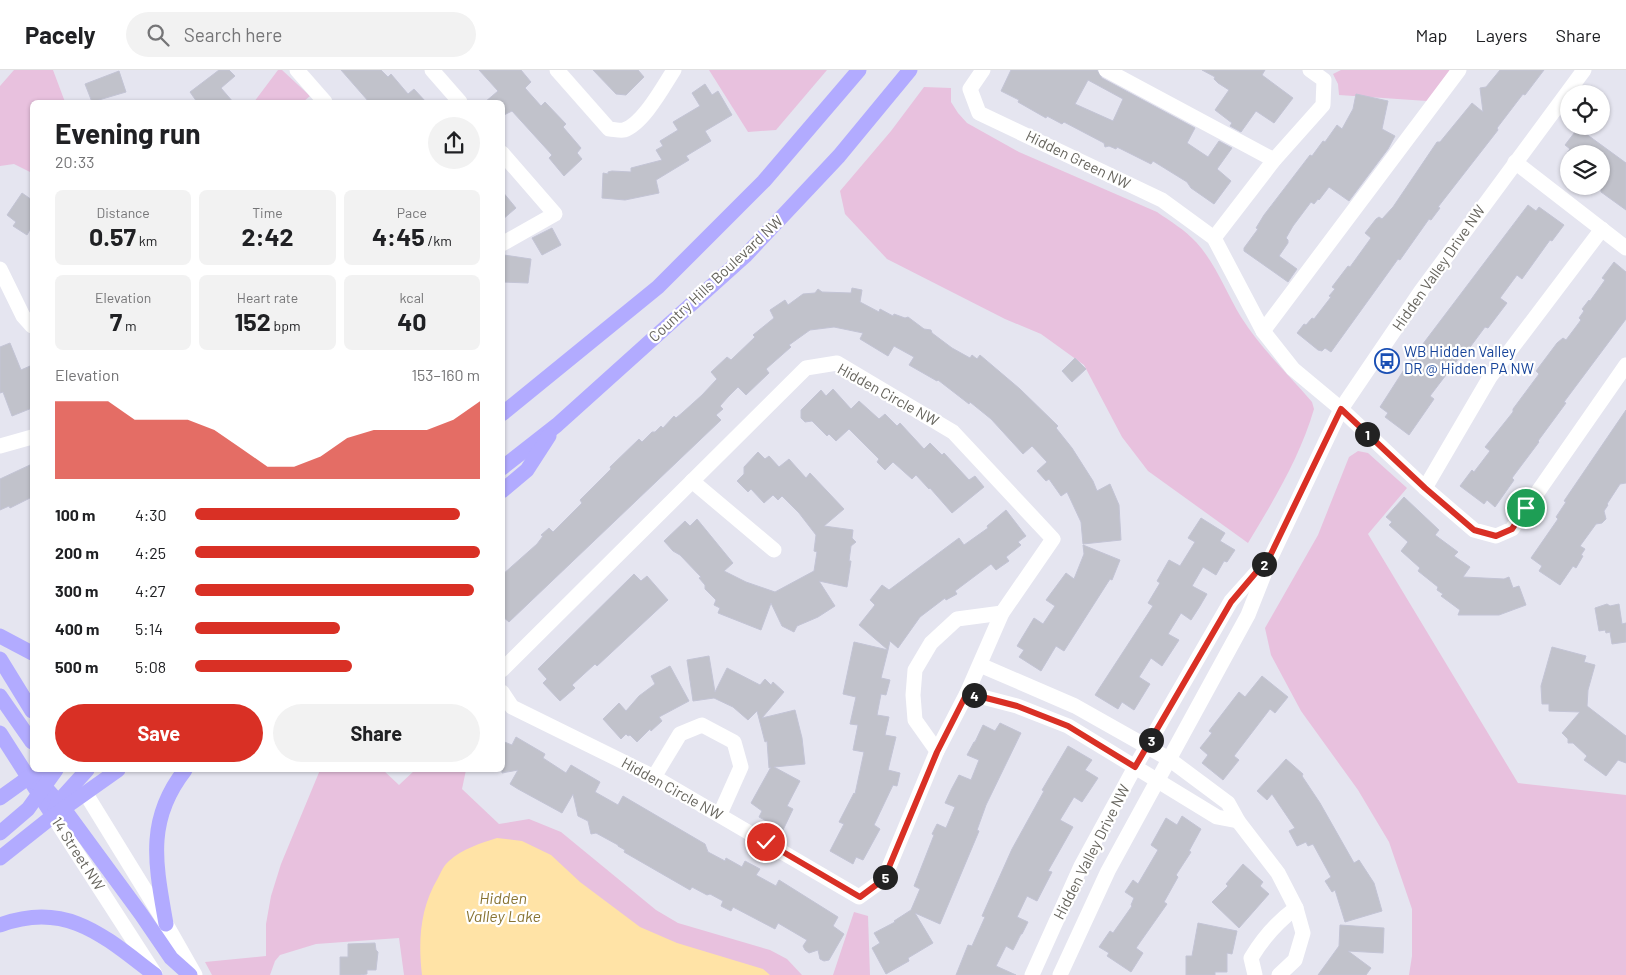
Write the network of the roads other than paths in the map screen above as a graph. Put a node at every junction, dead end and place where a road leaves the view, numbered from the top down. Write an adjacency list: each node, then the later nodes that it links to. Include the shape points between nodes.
1 (296, 70): 12 (street)
2 (432, 70): 13 (street)
3 (558, 70): 4 (street, via 609,129 623,130 634,125 643,115)
4 (674, 70)
5 (859, 70): 26 (main road, via 764,181 658,287)
6 (910, 70): 27 (main road, Country Hills Boulevard NW, via 839,156 745,256)
7 (983, 70): 18 (street, Hidden Green NW, via 970,89 979,113 1162,200)
8 (1106, 70): 15 (street)
9 (1310, 70): 15 (street, via 1324,80 1322,105)
10 (1459, 70): 23 (street)
11 (1584, 70): 16 (street, Hidden Valley Drive NW)
12 (323, 100)
13 (458, 100)
14 (505, 156): 19 (street, via 555,214)
15 (1274, 160): 18 (street)
16 (1515, 162): 17 (street); 25 (street, Hidden Valley Drive NW, via 1421,291)
17 (1602, 229): 20 (street); 33 (street, via 1490,378)
18 (1214, 238): 23 (street, Hidden Green NW)
19 (505, 242)
20 (1626, 248)
21 (0, 269): 22 (street)
22 (30, 324)
23 (1263, 331): 25 (street, Hidden Green NW, via 1294,369)
24 (1626, 365): 33 (street, Hidden Green NW, via 1512,529 1496,536 1474,530)
25 (1341, 409): 33 (street, Hidden Green NW); 35 (street, Hidden Valley Drive NW)
26 (505, 412)
27 (557, 425): 30 (main road, Country Hills Boulevard NW); 32 (main road, via 527,470)
28 (30, 438): 29 (street)
29 (0, 446)
30 (505, 466)
31 (692, 482): 34 (street); 36 (street, Hidden Circle NW, via 806,368 837,363 954,432 1053,539); 41 (street, Hidden Circle NW)
32 (505, 488)
33 (1425, 488)
34 (774, 550)
35 (1270, 556): 48 (street, Hidden Valley Drive NW, via 1231,602); 50 (street, Hidden Valley Drive NW, via 1248,615)
36 (1002, 613): 40 (street, Hidden Circle NW); 49 (street, via 958,619 931,643 915,670 915,720)
37 (0, 636): 38 (main road)
38 (30, 652)
39 (0, 660): 44 (main road)
40 (980, 665): 42 (street, Hidden Circle NW); 48 (street, via 1075,706)
41 (505, 667)
42 (967, 693): 49 (street, Hidden Circle NW); 51 (street, via 1017,706 1068,726)
43 (0, 696): 47 (main road)
44 (30, 708)
45 (507, 710): 59 (street, Hidden Circle NW)
46 (0, 734): 52 (main road, 14 Street NW)
47 (30, 739)
48 (1147, 747): 50 (street); 51 (street, Hidden Valley Drive NW)
49 (937, 752): 65 (street, Hidden Circle NW, via 884,879 860,897)
50 (1169, 759): 60 (street, Hidden Valley Drive NW); 66 (street, via 1228,803)
51 (1135, 767): 60 (street); 75 (street, Hidden Valley Drive NW, via 1081,866)
52 (30, 770)
53 (54, 772): 61 (main road)
54 (61, 772): 58 (main road)
55 (115, 772): 62 (main road)
56 (183, 772): 71 (main road, via 167,799 156,839 156,871)
57 (33, 774): 61 (main road, 14 Street NW); 63 (main road)
58 (77, 777): 62 (main road); 64 (main road)
59 (654, 777): 65 (street, Hidden Circle NW); 65 (street, via 680,734 702,725 734,742 741,767)
60 (1157, 780): 66 (street, via 1217,817); 76 (street, Hidden Valley Drive NW, via 1108,871)
61 (42, 791): 64 (main road, 14 Street NW); 67 (main road, via 28,809)
62 (86, 794): 64 (main road); 71 (street)
63 (0, 798)
64 (58, 809): 68 (main road); 72 (street, 14 Street NW); 73 (main road, via 104,861 171,958)
65 (720, 814)
66 (1238, 821): 69 (street, via 1278,873)
67 (0, 833)
68 (0, 858)
69 (1296, 908): 77 (street, via 1260,942 1251,958); 78 (street, via 1303,933 1295,960)
70 (0, 924): 72 (main road, via 39,916 65,918 91,929)
71 (166, 924): 74 (street)
72 (155, 975)
73 (190, 975)
74 (195, 975)
75 (1032, 975)
76 (1060, 975)
77 (1255, 975)
78 (1279, 975)

